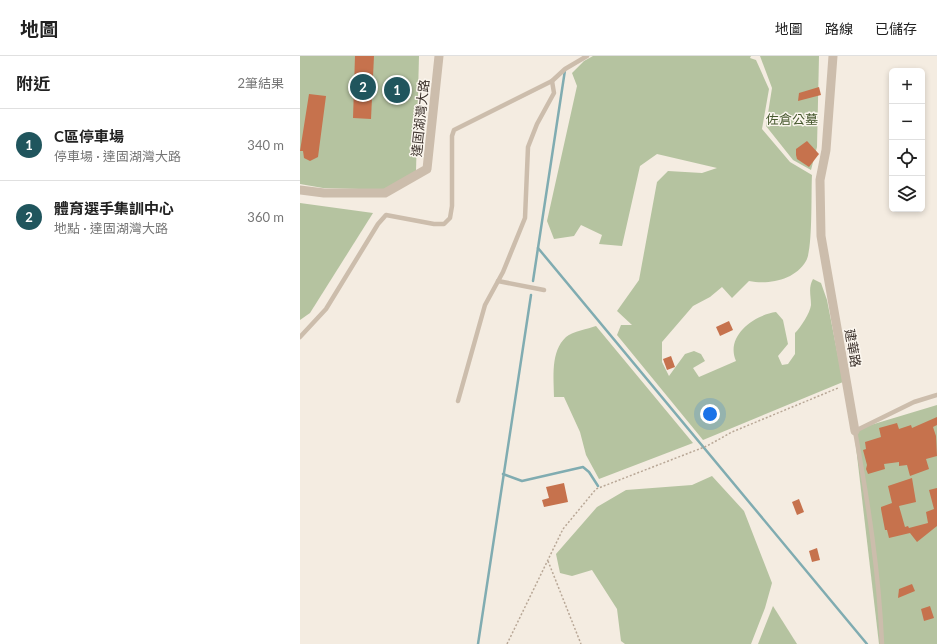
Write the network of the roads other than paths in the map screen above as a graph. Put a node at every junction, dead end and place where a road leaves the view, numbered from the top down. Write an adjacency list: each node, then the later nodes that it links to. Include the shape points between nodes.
1 (439, 56): 5 (street, 達固湖灣大路, via 427,169 385,193 324,193)
2 (587, 56): 4 (lane, via 565,69)
3 (832, 56): 11 (street, 建華路, via 826,150 820,180 821,236)
4 (552, 81): 6 (lane, via 554,93 537,124 528,148 525,218); 8 (lane, via 454,130 450,218 444,224 434,224 386,215 326,308)
5 (300, 190)
6 (498, 281): 7 (lane); 10 (lane, via 485,305)
7 (544, 290)
8 (300, 337)
9 (937, 395): 11 (lane, via 914,402)
10 (458, 401)
11 (855, 431): 12 (lane, 建華路, via 875,552)
12 (882, 644)

